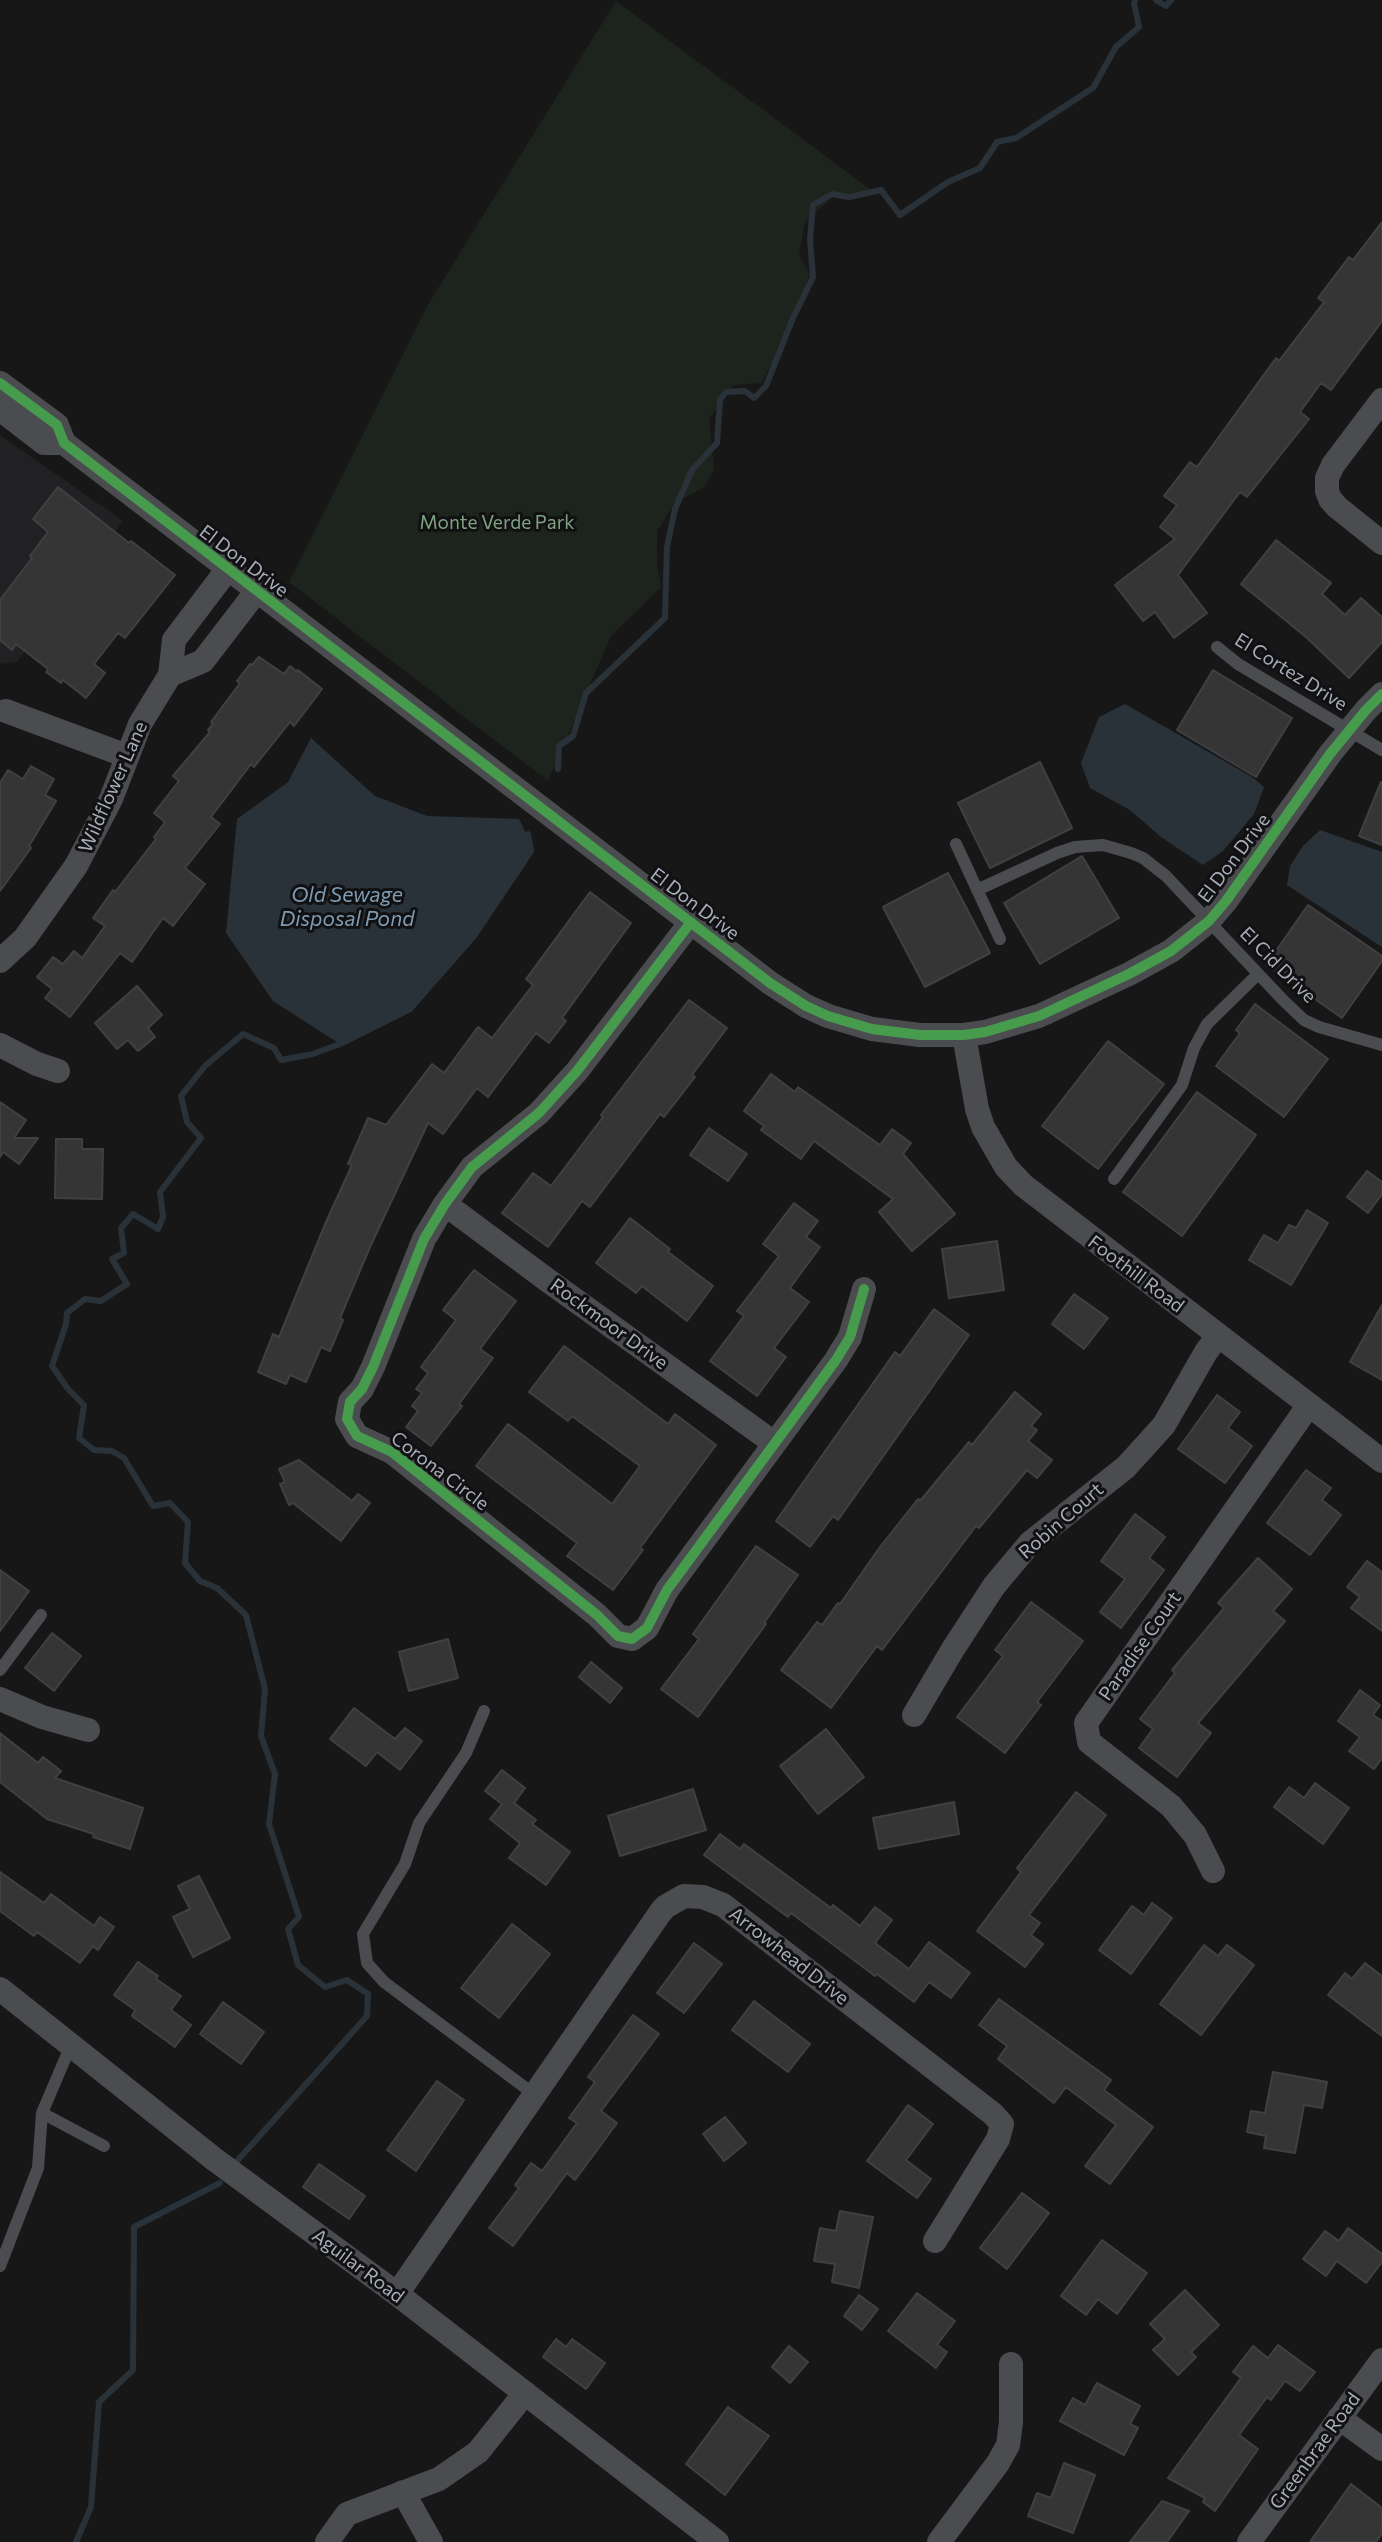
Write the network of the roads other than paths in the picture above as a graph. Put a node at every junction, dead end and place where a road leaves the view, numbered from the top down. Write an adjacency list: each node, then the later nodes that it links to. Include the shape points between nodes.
1 (0, 383): 4 (street, El Don Drive, via 57,425)
2 (1382, 400): 5 (street, via 1333,465 1327,491 1337,507)
3 (0, 409): 4 (street, El Don Drive, via 44,443)
4 (64, 443): 6 (street, El Don Drive)
5 (1382, 543)
6 (227, 570): 7 (street, El Don Drive); 9 (street, Wildflower Lane, via 174,640)
7 (256, 592): 9 (street, via 202,661); 18 (street, El Don Drive)
8 (1217, 647): 12 (lane, El Cortez Drive)
9 (170, 675): 14 (street, Wildflower Lane, via 140,724)
10 (1382, 694): 12 (street, El Don Drive)
11 (6, 710): 14 (street)
12 (1348, 731): 13 (lane, El Cortez Drive); 17 (street, El Don Drive)
13 (1382, 750)
14 (127, 756): 20 (street, Wildflower Lane, via 111,799 76,866 24,938)
15 (956, 844): 16 (lane)
16 (977, 890): 17 (lane, El Cid Drive, via 1057,853 1103,845 1154,866); 19 (lane)
17 (1209, 921): 21 (lane, El Cid Drive); 22 (street, El Don Drive, via 1171,951 1050,1011 1013,1025)
18 (691, 922): 22 (street, El Don Drive, via 790,997 828,1016 895,1033); 27 (street, Corona Circle, via 577,1071 539,1113 472,1167)
19 (1000, 939)
20 (0, 961)
21 (1258, 974): 24 (lane, El Cid Drive, via 1304,1020); 26 (lane, via 1207,1024 1182,1084)
22 (964, 1035): 29 (street, Foothill Road, via 980,1118 1006,1167 1051,1209)
23 (0, 1045): 25 (street)
24 (1382, 1045)
25 (58, 1071)
26 (1114, 1179)
27 (445, 1204): 31 (street, Rockmoor Drive); 31 (street, Corona Circle, via 424,1239 362,1389 350,1402 347,1419 357,1436 392,1452 618,1636 632,1639 647,1628 667,1590)
28 (864, 1289): 31 (street, Corona Circle, via 850,1337)
29 (1218, 1336): 30 (street, Foothill Road); 37 (street, Robin Court, via 1164,1425 1126,1467 1030,1543 994,1586)
30 (1309, 1405): 32 (street, Foothill Road); 39 (street, Paradise Court, via 1086,1723 1089,1742 1171,1806 1195,1835)
31 (774, 1443)
32 (1382, 1461)
33 (41, 1615): 34 (lane)
34 (0, 1670)
35 (0, 1699): 38 (street)
36 (484, 1711): 42 (lane, via 466,1753 419,1823 405,1864 363,1934 367,1962 384,1982)
37 (914, 1715)
38 (88, 1730)
39 (1213, 1871)
40 (0, 1989): 41 (street, Aguilar Road)
41 (71, 2045): 43 (lane); 47 (street, Aguilar Road)
42 (535, 2095): 45 (street, Arrowhead Drive, via 665,1907 684,1896 703,1897 734,1913 1002,2124); 47 (street, Arrowhead Drive)
43 (42, 2113): 44 (lane); 46 (lane, via 38,2168)
44 (104, 2146)
45 (935, 2241)
46 (0, 2266)
47 (397, 2294): 50 (street, Aguilar Road)
48 (1382, 2360): 51 (street, Greenbrae Road)
49 (1011, 2364): 57 (street, via 1008,2445)
50 (525, 2393): 53 (street, via 478,2452 439,2479); 56 (street, Aguilar Road)
51 (1339, 2418): 52 (street); 58 (street, Greenbrae Road)
52 (1382, 2449)
53 (403, 2492): 54 (street, via 347,2514); 55 (street)
54 (327, 2542)
55 (431, 2542)
56 (717, 2542)
57 (939, 2542)
58 (1249, 2542)

